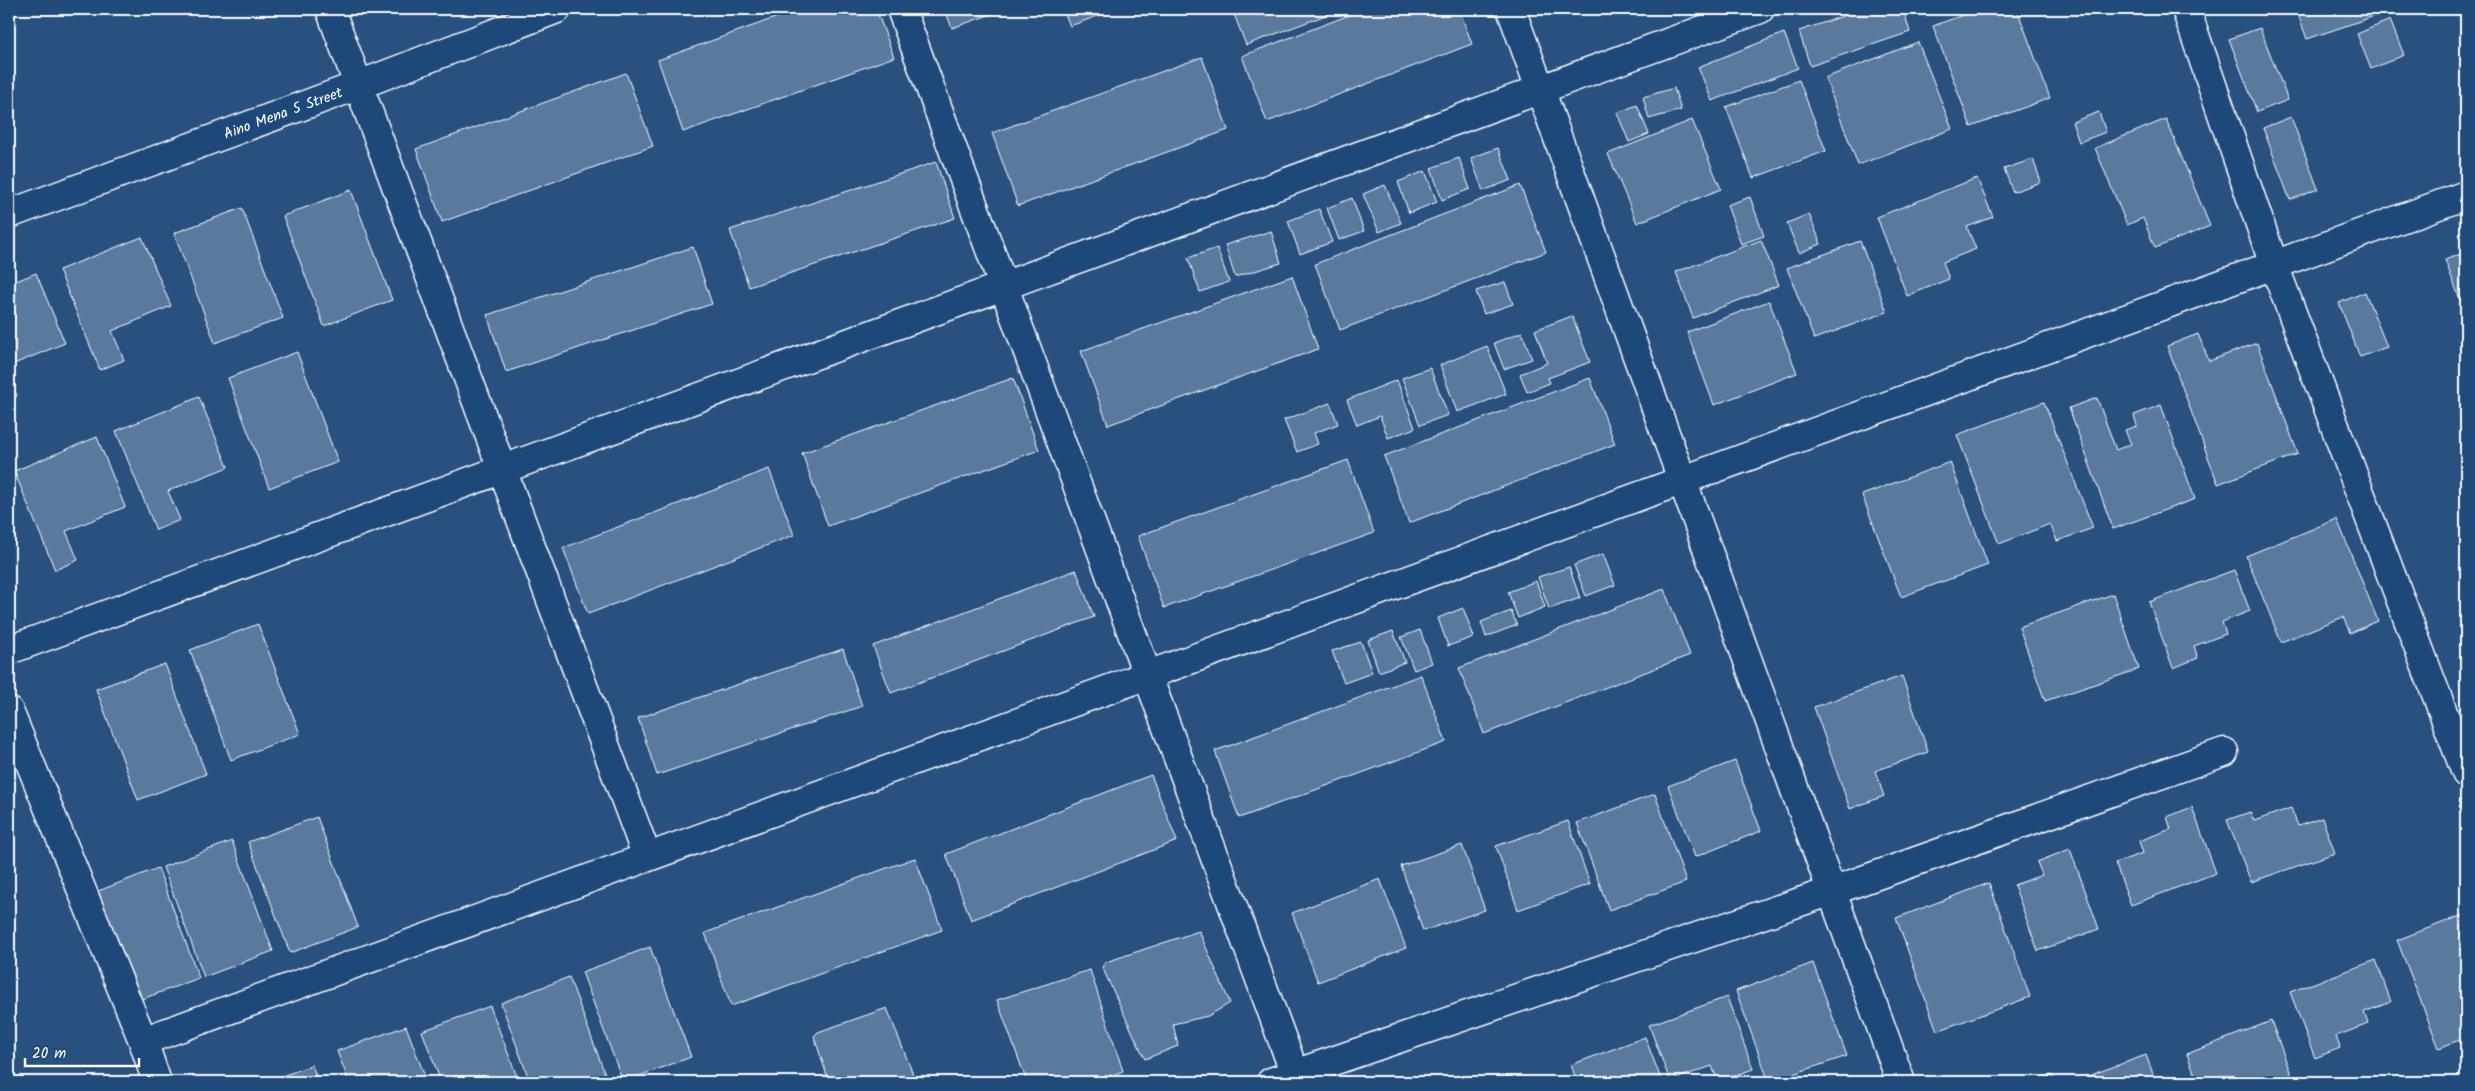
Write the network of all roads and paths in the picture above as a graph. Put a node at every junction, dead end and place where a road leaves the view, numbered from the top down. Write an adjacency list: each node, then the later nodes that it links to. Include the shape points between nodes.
1 (330, 9): 7 (street)
2 (557, 9): 7 (street, Aino Mena 5 Street)
3 (901, 9): 12 (street)
4 (1511, 9): 8 (street)
5 (1760, 9): 8 (street)
6 (2186, 9): 11 (street)
7 (359, 85): 10 (street, Aino Mena 5 Street); 13 (street)
8 (1540, 89): 12 (street); 14 (street)
9 (2466, 195): 11 (street)
10 (9, 214)
11 (2274, 265): 14 (street); 19 (street)
12 (1004, 286): 13 (street); 16 (street)
13 (503, 469): 15 (street); 20 (street)
14 (1682, 481): 16 (street); 21 (street)
15 (9, 650)
16 (1147, 675): 20 (street); 23 (street)
17 (9, 711): 22 (street)
18 (2224, 752): 21 (street)
19 (2466, 773)
20 (648, 857): 22 (street)
21 (1832, 892): 23 (street); 25 (street)
22 (143, 1041): 24 (street)
23 (1283, 1078)
24 (157, 1082)
25 (1901, 1082)

